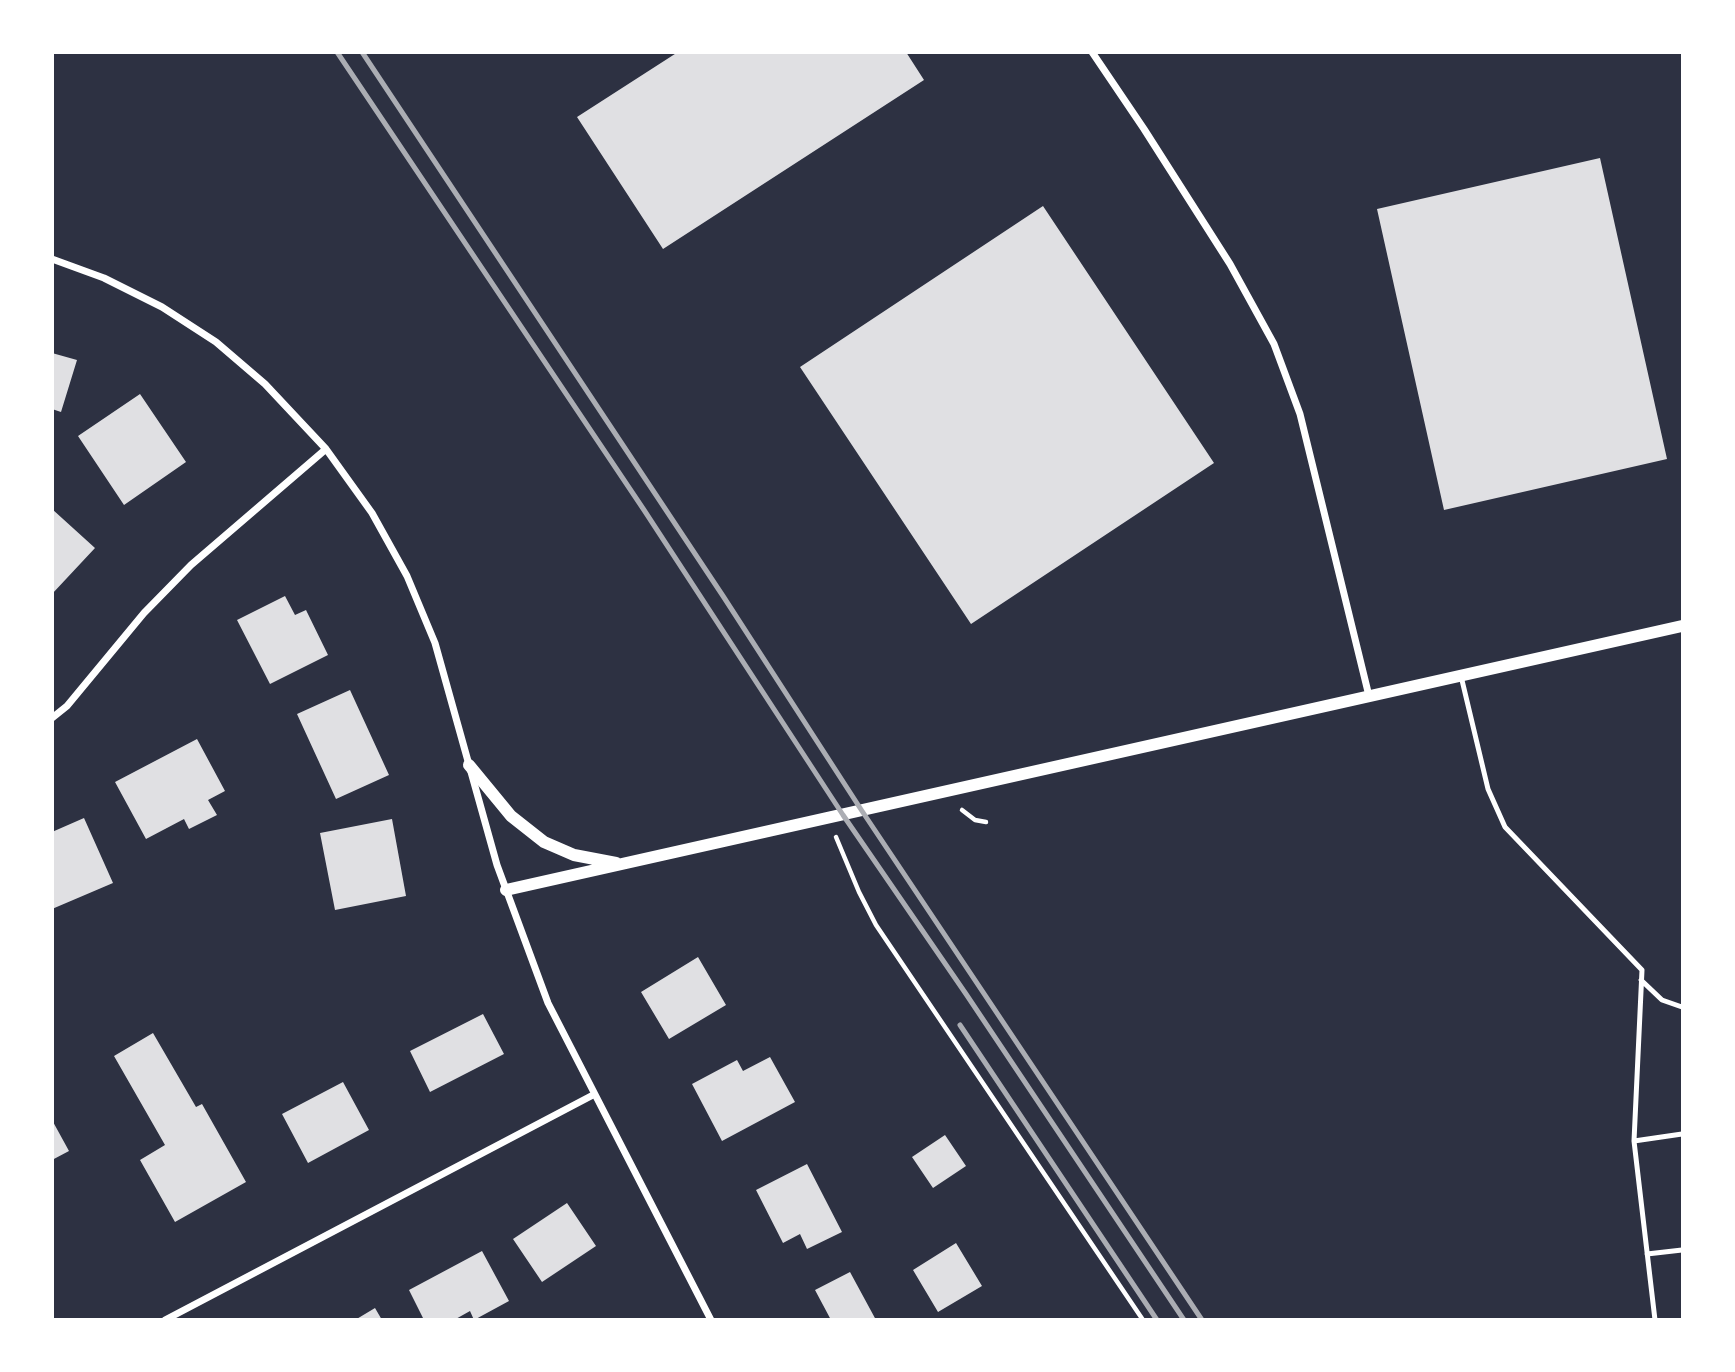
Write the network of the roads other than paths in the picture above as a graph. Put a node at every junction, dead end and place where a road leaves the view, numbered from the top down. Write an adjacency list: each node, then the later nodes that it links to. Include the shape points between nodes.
1 (1092, 52): 6 (street, via 1230,264 1274,344 1300,414)
2 (52, 260): 3 (street, via 104,278 162,307 216,342 265,384)
3 (326, 449): 7 (street, via 191,565); 8 (street, via 372,513 407,576 435,643)
4 (1682, 626): 5 (street)
5 (1461, 676): 6 (street); 11 (lane, via 1488,789 1505,827 1642,970)
6 (1369, 696): 9 (street)
7 (52, 718)
8 (469, 765): 9 (street, via 511,816 544,842 574,855); 10 (street)
9 (623, 864): 10 (street)
10 (506, 890): 13 (street, via 548,1003)
11 (1641, 980): 12 (lane, via 1661,1000); 15 (lane)
12 (1682, 1007)
13 (593, 1095): 18 (street); 19 (street)
14 (1682, 1134): 15 (lane)
15 (1634, 1141): 17 (lane)
16 (1682, 1250): 17 (lane)
17 (1647, 1254): 20 (lane)
18 (165, 1320)
19 (711, 1320)
20 (1655, 1320)

